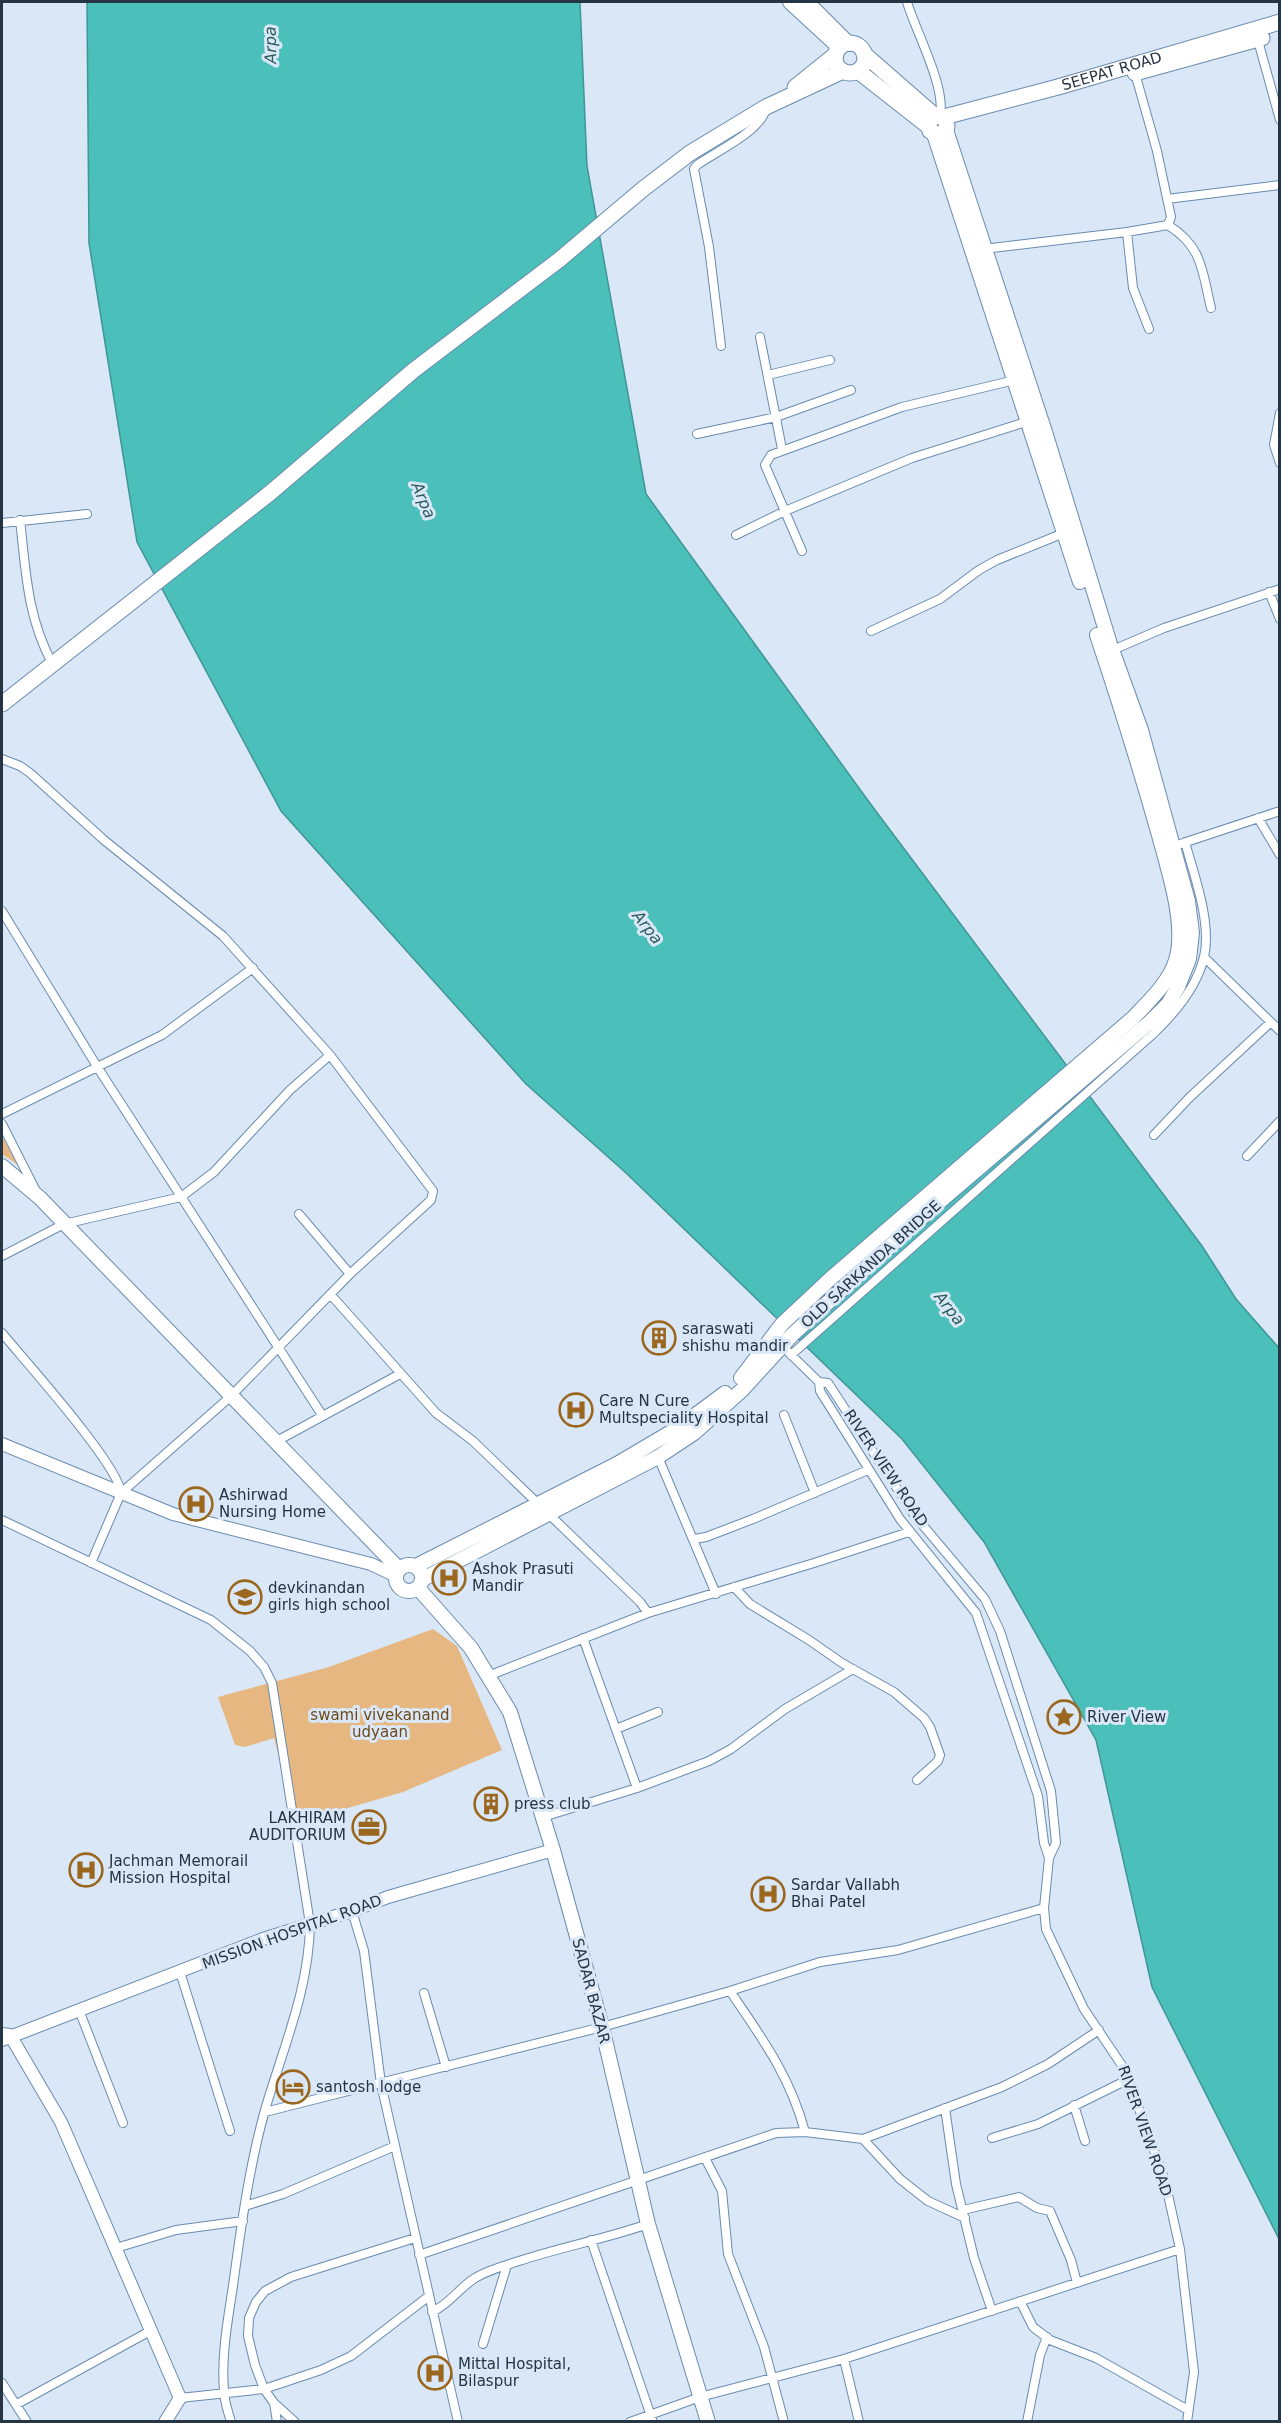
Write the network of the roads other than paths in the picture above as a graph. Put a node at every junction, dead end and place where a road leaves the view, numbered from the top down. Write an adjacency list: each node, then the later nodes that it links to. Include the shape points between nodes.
1 (790, 2): 7 (main road)
2 (807, 2): 7 (main road)
3 (907, 2): 13 (street, via 941,101)
4 (1280, 22): 6 (highway, SEEPAT ROAD)
5 (1280, 32): 6 (highway, SEEPAT ROAD)
6 (1256, 34): 10 (highway, SEEPAT ROAD); 12 (street); 13 (highway, SEEPAT ROAD)
7 (841, 49): 8 (highway, via 860,47); 9 (highway, via 838,66); 11 (highway)
8 (864, 54): 9 (highway, via 864,65); 13 (highway)
9 (851, 71): 11 (highway); 13 (highway)
10 (1135, 74): 13 (highway, SEEPAT ROAD); 15 (street)
11 (765, 108): 22 (street, via 755,127 694,169); 45 (highway, via 690,153 643,189 559,260 414,370 270,493)
12 (1280, 120)
13 (939, 123): 18 (main road)
14 (1280, 185): 15 (street)
15 (1167, 199): 16 (street, via 1171,217)
16 (1168, 225): 17 (street); 19 (street, via 1187,237 1196,251)
17 (1127, 232): 18 (street); 20 (street, via 1133,288)
18 (980, 250): 25 (main road); 29 (main road)
19 (1211, 308)
20 (1149, 329)
21 (760, 337): 24 (street)
22 (721, 346)
23 (831, 360): 24 (street)
24 (768, 375): 28 (street)
25 (1015, 380): 29 (main road); 31 (street, via 902,407)
26 (851, 390): 28 (street)
27 (1280, 413): 32 (street, via 1274,445)
28 (776, 417): 30 (street); 31 (street)
29 (1034, 419): 33 (street, via 912,458); 37 (main road); 44 (main road)
30 (697, 434)
31 (782, 450): 33 (street, via 770,456 765,465)
32 (1280, 463)
33 (785, 511): 38 (street); 39 (street)
34 (87, 514): 35 (street)
35 (20, 520): 36 (street); 45 (street, via 30,607 38,634)
36 (2, 523)
37 (1064, 533): 43 (street, via 997,560 939,599); 44 (main road)
38 (736, 535)
39 (802, 551)
40 (1280, 590): 41 (street)
41 (1269, 592): 42 (street); 44 (street)
42 (1280, 619)
43 (871, 631)
44 (1108, 652): 50 (main road, OLD SARKANDA BRIDGE, via 1141,730)
45 (57, 659): 46 (highway)
46 (2, 704)
47 (2, 759): 54 (street, via 30,773 97,834 223,936)
48 (1280, 811): 49 (street)
49 (1258, 818): 50 (street); 51 (street)
50 (1174, 846): 53 (street, via 1203,912); 72 (main road, OLD SARKANDA BRIDGE, via 1192,933 1189,959 1168,1004 1150,1022 1095,1060 938,1204)
51 (1280, 855)
52 (2, 911): 58 (street)
53 (1204, 957): 55 (street); 75 (street, via 1183,1000 1165,1022)
54 (253, 968): 57 (street); 58 (street, via 162,1035)
55 (1270, 1023): 56 (street); 62 (street)
56 (1280, 1031)
57 (330, 1055): 65 (street, via 290,1090 214,1172); 70 (street, via 433,1191 431,1200)
58 (98, 1068): 59 (street); 65 (street)
59 (2, 1114)
60 (1280, 1121): 63 (street)
61 (2, 1124): 66 (street)
62 (1154, 1135)
63 (1247, 1156)
64 (2, 1167): 66 (main road)
65 (181, 1197): 68 (street); 74 (street)
66 (39, 1198): 68 (main road)
67 (299, 1214): 70 (street)
68 (64, 1224): 69 (street); 78 (main road)
69 (2, 1256)
70 (350, 1274): 71 (street)
71 (332, 1295): 74 (street); 76 (street)
72 (788, 1329): 75 (main road, OLD SARKANDA BRIDGE); 87 (main road, via 708,1408 617,1464)
73 (2, 1333): 85 (street, via 98,1451)
74 (278, 1349): 78 (street); 79 (street)
75 (787, 1351): 77 (street, RIVER VIEW ROAD); 83 (main road, OLD SARKANDA BRIDGE, via 694,1433)
76 (400, 1374): 79 (street); 87 (street, via 436,1413 473,1441)
77 (819, 1382): 84 (street, RIVER VIEW ROAD, via 820,1390); 108 (street, RIVER VIEW ROAD, via 828,1383 915,1516 974,1584 992,1612 1052,1791 1056,1843)
78 (230, 1397): 81 (main road); 85 (street)
79 (322, 1415): 81 (street)
80 (784, 1415): 86 (street)
81 (275, 1442): 94 (main road)
82 (2, 1444): 85 (street)
83 (658, 1457): 88 (main road, OLD SARKANDA BRIDGE); 91 (street)
84 (868, 1470): 86 (street); 90 (street, RIVER VIEW ROAD)
85 (121, 1493): 92 (street); 94 (street, via 173,1514)
86 (815, 1493): 91 (street, via 753,1520)
87 (538, 1503): 88 (street); 93 (main road)
88 (549, 1512): 95 (main road, OLD SARKANDA BRIDGE); 98 (street)
89 (2, 1520): 92 (street)
90 (909, 1532): 96 (street); 108 (street, RIVER VIEW ROAD, via 967,1600 981,1626 1038,1796)
91 (694, 1539): 97 (street)
92 (91, 1563): 111 (street, via 211,1620 243,1644 267,1672 273,1689)
93 (416, 1566): 94 (main road, via 406,1565); 95 (main road, via 420,1569)
94 (397, 1573): 95 (main road, via 403,1590)
95 (420, 1584): 101 (main road, SADAR BAZAR)
96 (734, 1587): 97 (street); 100 (street, via 750,1604)
97 (716, 1594): 98 (street)
98 (648, 1613): 99 (street)
99 (583, 1638): 101 (street); 103 (street)
100 (853, 1669): 104 (street, via 894,1692 930,1726 940,1755); 105 (street, via 785,1709 722,1755)
101 (488, 1676): 106 (main road, SADAR BAZAR, via 510,1712)
102 (658, 1712): 103 (street)
103 (616, 1729): 105 (street)
104 (917, 1780)
105 (637, 1788): 106 (street)
106 (543, 1817): 107 (main road, SADAR BAZAR)
107 (553, 1850): 110 (street, MISSION HOSPITAL ROAD); 116 (main road, SADAR BAZAR)
108 (1048, 1858): 109 (street, RIVER VIEW ROAD)
109 (1044, 1908): 113 (street, via 898,1950 820,1962); 117 (street, RIVER VIEW ROAD, via 1046,1929 1084,2009)
110 (352, 1911): 111 (street, MISSION HOSPITAL ROAD); 121 (street, via 364,1951)
111 (310, 1924): 112 (street, MISSION HOSPITAL ROAD); 124 (street, via 305,1981)
112 (180, 1972): 115 (street, MISSION HOSPITAL ROAD); 126 (street)
113 (730, 1991): 116 (street); 127 (street, via 781,2068)
114 (424, 1993): 119 (street)
115 (79, 2010): 118 (street, MISSION HOSPITAL ROAD); 125 (street)
116 (602, 2027): 119 (street); 133 (main road, SADAR BAZAR)
117 (1099, 2030): 120 (street, RIVER VIEW ROAD); 123 (street, via 1030,2074)
118 (4, 2036): 140 (street, via 61,2122)
119 (446, 2067): 121 (street)
120 (1129, 2079): 122 (street); 141 (street, RIVER VIEW ROAD, via 1166,2181)
121 (381, 2084): 124 (street); 131 (street)
122 (1074, 2105): 128 (street, via 1038,2124); 130 (street)
123 (945, 2108): 129 (street); 135 (street)
124 (265, 2112): 134 (street)
125 (123, 2123)
126 (230, 2131)
127 (805, 2132): 129 (street); 132 (street, via 776,2133)
128 (992, 2138)
129 (863, 2139): 135 (street, via 900,2179 928,2201)
130 (1085, 2141)
131 (394, 2146): 134 (street, via 284,2194); 138 (street)
132 (705, 2158): 133 (street); 153 (street, via 722,2192 729,2254)
133 (637, 2180): 137 (main road, SADAR BAZAR); 142 (street)
134 (245, 2206): 136 (street)
135 (964, 2214): 144 (street, via 1019,2197 1050,2211); 147 (street)
136 (243, 2221): 140 (street, via 176,2230); 156 (street, via 227,2323)
137 (648, 2224): 139 (street); 157 (main road, SADAR BAZAR)
138 (415, 2238): 142 (street); 155 (street, via 291,2277 265,2291 249,2318 248,2337)
139 (591, 2240): 143 (street); 162 (street)
140 (116, 2248): 149 (street)
141 (1180, 2249): 144 (street); 161 (street, RIVER VIEW ROAD, via 1194,2372)
142 (419, 2255): 145 (street)
143 (507, 2265): 148 (street, via 475,2278 446,2305); 151 (street)
144 (1077, 2283): 146 (street)
145 (429, 2296): 148 (street); 155 (street, via 351,2355 321,2370)
146 (1020, 2301): 147 (street); 150 (street, via 1033,2327)
147 (992, 2311): 152 (street)
148 (432, 2312): 168 (street)
149 (152, 2330): 158 (street); 160 (street)
150 (1047, 2337): 161 (street, via 1096,2358); 173 (street)
151 (483, 2344)
152 (843, 2359): 153 (street); 172 (street)
153 (773, 2379): 157 (street); 171 (street)
154 (2, 2383): 160 (street)
155 (264, 2389): 156 (street); 159 (street)
156 (224, 2392): 158 (street); 165 (street)
157 (700, 2397): 162 (street); 170 (main road, SADAR BAZAR)
158 (180, 2398): 164 (street)
159 (274, 2403): 166 (street); 167 (street)
160 (17, 2404): 163 (street)
161 (1188, 2410): 174 (street, RIVER VIEW ROAD)
162 (652, 2418): 169 (street)
163 (27, 2421)
164 (165, 2421)
165 (231, 2421)
166 (277, 2421)
167 (295, 2421)
168 (458, 2421)
169 (630, 2421)
170 (708, 2421)
171 (784, 2421)
172 (859, 2421)
173 (1027, 2421)
174 (1187, 2421)

